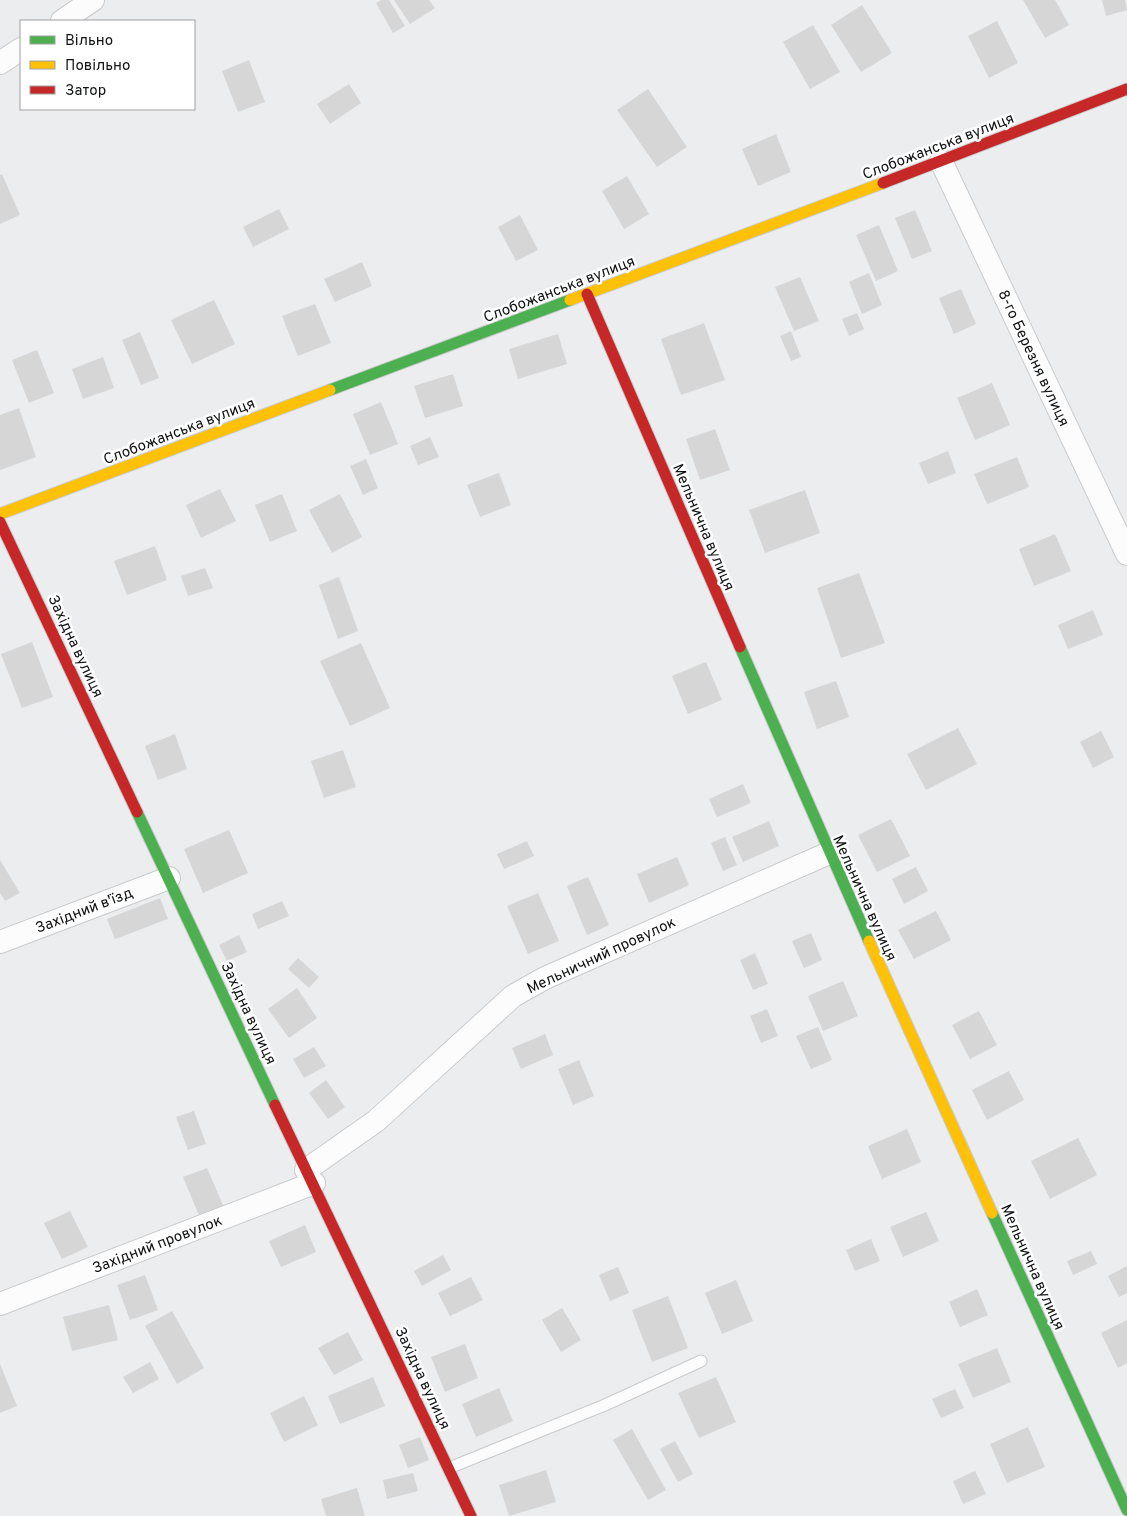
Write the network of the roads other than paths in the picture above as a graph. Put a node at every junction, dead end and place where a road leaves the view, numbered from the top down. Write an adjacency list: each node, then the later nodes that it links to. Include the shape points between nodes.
1 (93, 0): 2 (street)
2 (63, 20)
3 (20, 50): 4 (street)
4 (0, 63)
5 (1127, 89): 6 (street, Слобожанська вулиця)
6 (941, 161): 7 (street, Слобожанська вулиця); 10 (street, 8-го Березня вулиця)
7 (587, 294): 8 (street, Слобожанська вулиця); 11 (street, Мельнична вулиця)
8 (0, 514)
9 (0, 522): 12 (street, Західна вулиця)
10 (1127, 554)
11 (829, 854): 14 (street, Мельничний провулок, via 555,974 513,996); 18 (street, Мельнична вулиця)
12 (169, 878): 13 (street, Західний в'їзд); 14 (street, Західна вулиця)
13 (0, 942)
14 (310, 1177): 15 (street, Західний провулок); 17 (street, Західна вулиця)
15 (0, 1304)
16 (701, 1361): 17 (lane, via 605,1406)
17 (449, 1468): 19 (street, Західна вулиця)
18 (1127, 1510)
19 (472, 1516)

